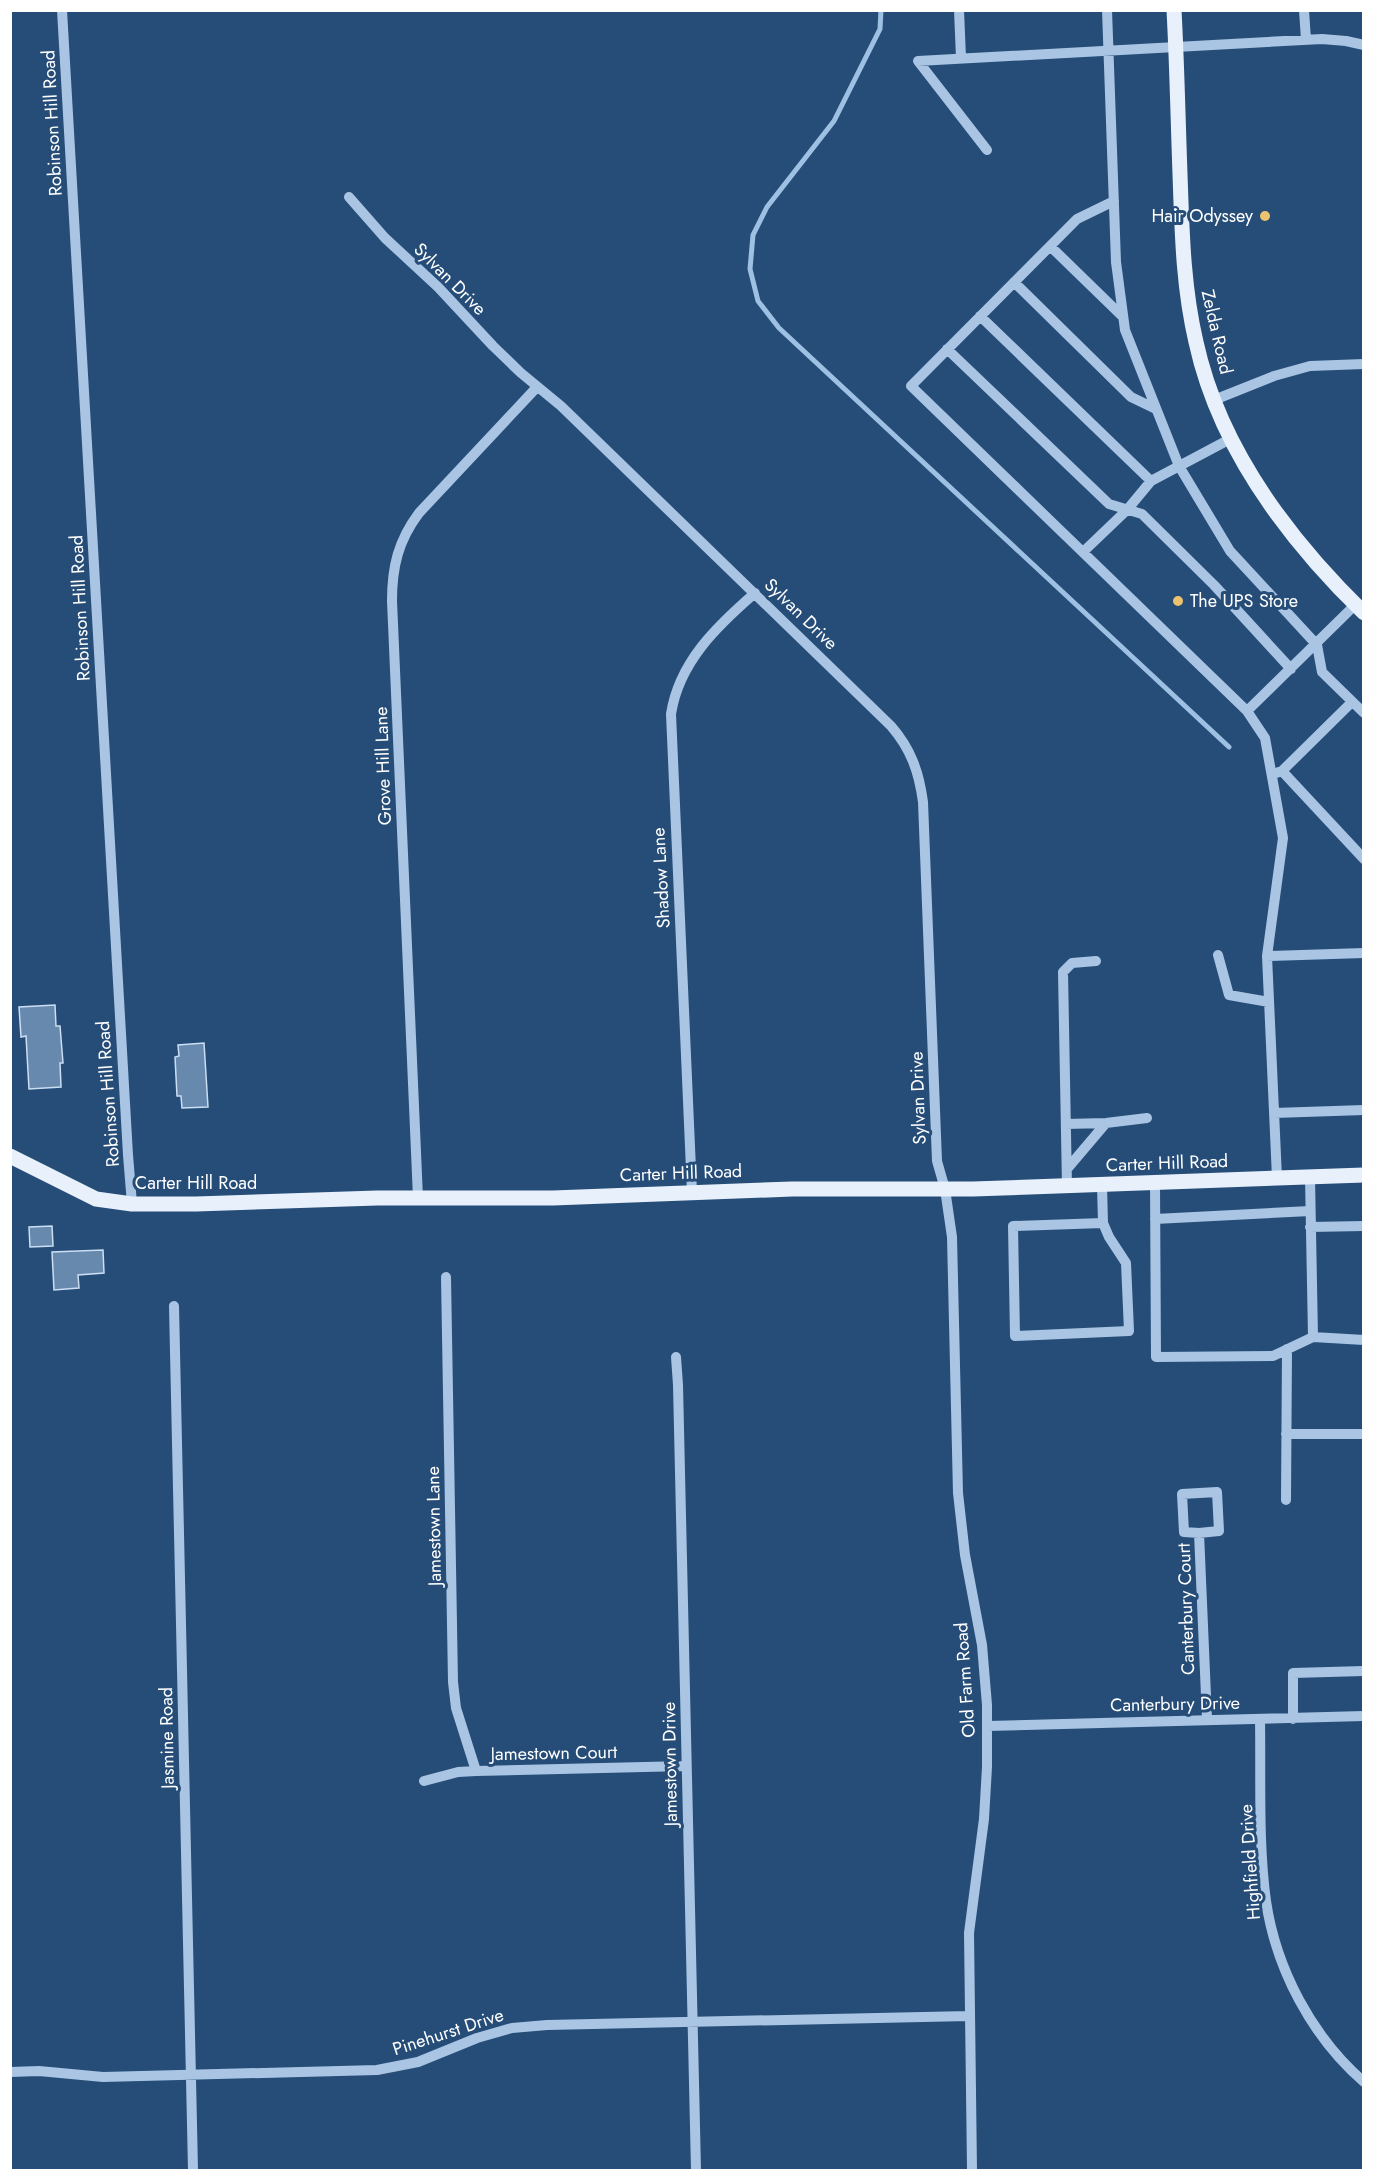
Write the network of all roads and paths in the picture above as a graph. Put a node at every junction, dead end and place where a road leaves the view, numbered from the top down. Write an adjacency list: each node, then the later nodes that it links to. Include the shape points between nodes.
1 (62, 10): 58 (street, Robinson Hill Road)
2 (958, 10): 10 (street)
3 (1107, 10): 9 (street)
4 (1174, 10): 8 (main road, Zelda Road)
5 (1304, 10): 6 (street)
6 (1306, 40): 7 (street); 8 (street)
7 (1364, 45)
8 (1176, 47): 9 (street); 21 (main road, Zelda Road, via 1185,280 1196,343)
9 (1108, 50): 10 (street); 13 (street)
10 (961, 58): 11 (street, via 918,61)
11 (987, 150)
12 (349, 197): 20 (street, Sylvan Drive, via 385,238)
13 (1114, 201): 14 (street, via 1077,219); 17 (street)
14 (1050, 246): 15 (street); 17 (street)
15 (1014, 282): 16 (street); 22 (street, via 1131,397)
16 (980, 316): 18 (street); 25 (street)
17 (1122, 316): 22 (street)
18 (947, 349): 26 (street, via 1109,504); 27 (street, via 911,386)
19 (1364, 364): 21 (street, via 1310,366)
20 (537, 387): 28 (street, Sylvan Drive); 57 (street, Grove Hill Lane, via 419,513 398,548 393,568)
21 (1214, 400): 23 (main road, Zelda Road)
22 (1156, 409): 24 (street)
23 (1232, 438): 24 (street); 29 (main road, Zelda Road, via 1289,533)
24 (1179, 466): 25 (street); 30 (street, via 1230,551)
25 (1151, 481): 26 (street)
26 (1127, 510): 27 (street); 31 (street, via 1142,514)
27 (1083, 552): 33 (street)
28 (755, 593): 55 (street, Sylvan Drive, via 891,726 916,767 923,802 937,1161); 56 (street, Shadow Lane, via 689,662 671,714)
29 (1359, 609): 30 (street)
30 (1317, 645): 31 (street); 32 (street, via 1322,672)
31 (1291, 669): 33 (street)
32 (1352, 702): 34 (street); 35 (street)
33 (1247, 711): 35 (street, via 1264,738)
34 (1364, 713)
35 (1277, 773): 36 (street); 39 (street, via 1283,838)
36 (1364, 859)
37 (1364, 953): 39 (street)
38 (1218, 955): 41 (street, via 1229,995)
39 (1267, 956): 41 (street)
40 (1096, 961): 45 (street, via 1072,963 1063,972)
41 (1269, 1002): 43 (street)
42 (1364, 1110): 43 (street)
43 (1274, 1113): 51 (street)
44 (1147, 1118): 46 (street)
45 (1066, 1124): 46 (street); 48 (street)
46 (1106, 1124): 48 (street)
47 (10, 1156): 58 (main road, Carter Hill Road, via 84,1194)
48 (1067, 1169): 54 (street)
49 (1364, 1175): 50 (main road, Carter Hill Road)
50 (1310, 1177): 51 (main road, Carter Hill Road); 59 (street)
51 (1277, 1178): 52 (main road, Carter Hill Road)
52 (1155, 1183): 53 (main road, Carter Hill Road); 60 (street)
53 (1102, 1185): 54 (main road, Carter Hill Road); 61 (street)
54 (1067, 1186): 55 (main road, Carter Hill Road)
55 (945, 1189): 56 (main road, Carter Hill Road); 79 (street, Old Farm Road, via 952,1237 958,1493 982,1645)
56 (692, 1192): 57 (main road, Carter Hill Road)
57 (418, 1198): 58 (main road, Carter Hill Road)
58 (132, 1204)
59 (1310, 1211): 60 (street); 62 (street)
60 (1155, 1219): 68 (street, via 1156,1357 1273,1356)
61 (1103, 1223): 61 (street, via 1126,1263 1129,1331 1015,1336 1012,1226)
62 (1311, 1227): 63 (street); 66 (street)
63 (1364, 1227)
64 (446, 1277): 81 (street, Jamestown Lane, via 453,1682 456,1708)
65 (174, 1306): 86 (street, Jasmine Road)
66 (1313, 1337): 67 (street); 68 (street)
67 (1364, 1340)
68 (1287, 1349): 70 (street)
69 (676, 1357): 80 (street, Jamestown Drive)
70 (1286, 1434): 71 (street); 72 (street)
71 (1364, 1434)
72 (1286, 1500)
73 (1199, 1533): 73 (street, Canterbury Court, via 1184,1532 1182,1494 1217,1492 1220,1531); 76 (street, Canterbury Court)
74 (1364, 1671): 78 (street, via 1293,1673)
75 (1364, 1716): 78 (street, Canterbury Drive)
76 (1207, 1719): 77 (street, Canterbury Drive); 79 (street, Canterbury Drive)
77 (1260, 1719): 78 (street, Canterbury Drive); 87 (street, Highfield Drive, via 1263,1850 1271,1925 1281,1959 1306,2012 1338,2056)
78 (1293, 1719)
79 (987, 1726): 83 (street, Old Farm Road, via 984,1819 969,1933)
80 (686, 1766): 81 (street, Jamestown Court); 84 (street, Jamestown Drive)
81 (476, 1771): 82 (street, Jamestown Court)
82 (424, 1781)
83 (969, 2016): 84 (street, Pinehurst Drive); 90 (street, Old Farm Road)
84 (692, 2022): 86 (street, Pinehurst Drive, via 512,2028 418,2062 377,2070); 89 (street, Jamestown Drive)
85 (10, 2072): 86 (street, Pinehurst Drive, via 103,2077)
86 (191, 2075): 88 (street, Jasmine Road)
87 (1364, 2082)
88 (193, 2170)
89 (696, 2170)
90 (972, 2170)

